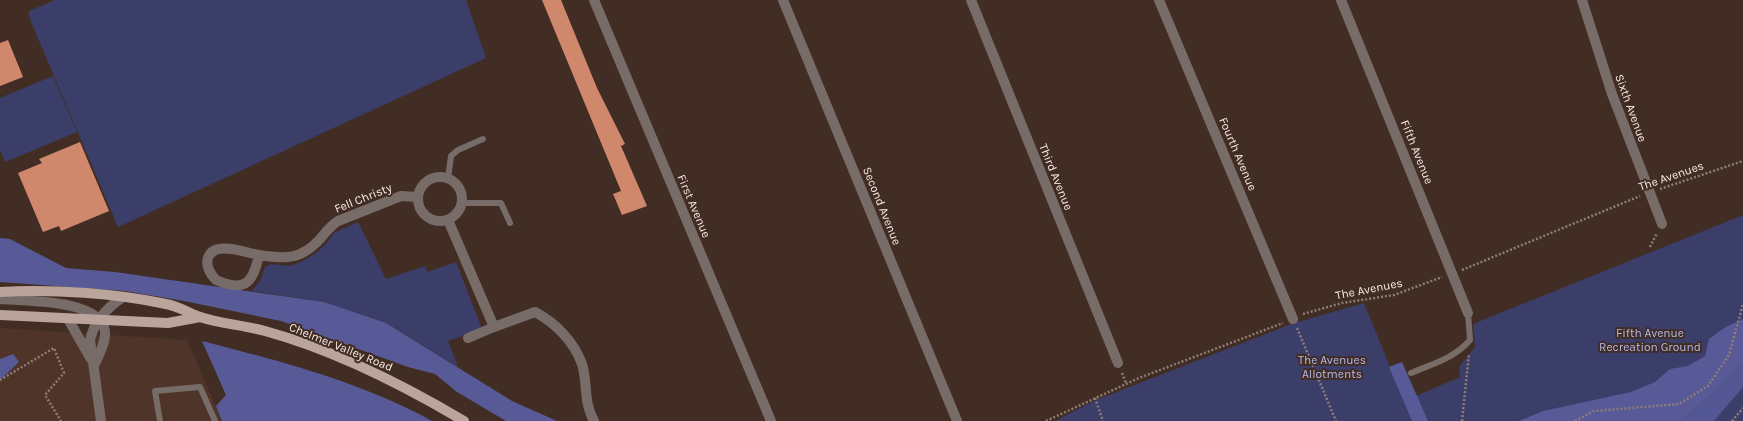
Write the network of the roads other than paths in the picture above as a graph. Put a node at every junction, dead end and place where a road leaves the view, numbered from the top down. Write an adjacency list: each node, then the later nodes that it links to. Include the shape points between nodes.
1 (594, 0): 34 (street, First Avenue)
2 (783, 0): 35 (street, Second Avenue)
3 (971, 0): 26 (street, Third Avenue)
4 (1159, 0): 23 (street, Fourth Avenue)
5 (1341, 0): 18 (street, Fifth Avenue)
6 (1582, 0): 13 (street, Sixth Avenue, via 1612,94)
7 (483, 139): 8 (lane, via 458,150 451,156)
8 (448, 179): 9 (street, via 435,178 429,181); 10 (street, via 459,189)
9 (418, 197): 11 (street, via 421,211 426,217 433,220); 14 (street, Fell Christy, via 401,196 338,221 330,226 311,248 296,256 280,258)
10 (461, 203): 11 (street, via 459,210); 12 (lane, via 501,203)
11 (448, 220): 24 (street)
12 (510, 223)
13 (1662, 224)
14 (259, 255): 14 (street, Fell Christy, via 255,273 251,280 244,284 236,285 216,280 208,268 207,260 210,253 217,249)
15 (0, 292): 16 (main road, Chelmer Valley Road)
16 (123, 297): 20 (main road, Chelmer Valley Road, via 168,304); 22 (street, via 113,304)
17 (0, 299): 22 (street, Chelmer Valley Road, via 68,305 83,308)
18 (1468, 313): 28 (lane, via 1470,340 1454,355)
19 (0, 315): 21 (main road, Chelmer Valley Road)
20 (200, 317): 22 (main road, Chelmer Valley Road, via 168,323); 32 (main road, Chelmer Valley Road, via 266,331 313,348 392,382)
21 (68, 319): 22 (main road, Chelmer Valley Road); 27 (street)
22 (101, 319): 27 (street, via 93,329 90,340)
23 (1293, 319)
24 (494, 326): 25 (street); 33 (street, via 535,312 550,320 569,341 582,364 589,412)
25 (468, 338)
26 (1118, 363)
27 (95, 364): 29 (street)
28 (1411, 373)
29 (101, 421)
30 (160, 421): 31 (lane, via 155,392 200,387)
31 (215, 421)
32 (464, 421)
33 (594, 421)
34 (771, 421)
35 (957, 421)

